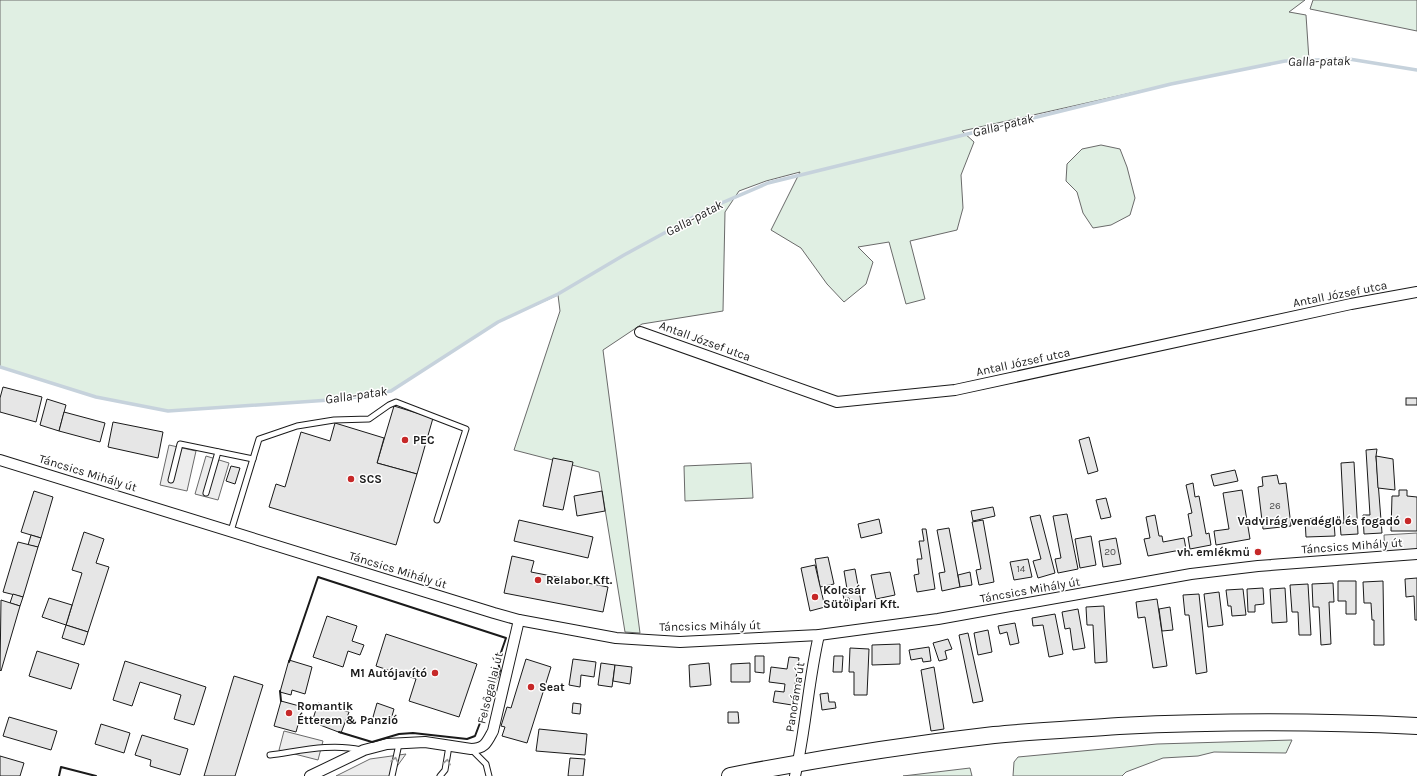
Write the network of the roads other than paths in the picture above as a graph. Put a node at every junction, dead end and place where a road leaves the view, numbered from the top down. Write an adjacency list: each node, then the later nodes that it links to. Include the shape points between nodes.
1 (1417, 292): 2 (street, Antall József utca, via 955,390 837,402)
2 (640, 332)
3 (218, 452): 4 (lane); 6 (lane, via 180,444); 7 (lane)
4 (252, 459): 8 (lane, via 258,439 297,426 334,420 369,419 396,402 466,429); 9 (lane)
5 (0, 460): 9 (street, Táncsics Mihály út)
6 (171, 480)
7 (206, 493)
8 (437, 520)
9 (231, 531): 11 (street, Táncsics Mihály út)
10 (1417, 554): 12 (street, Táncsics Mihály út, via 1191,574 938,619)
11 (519, 620): 12 (street, Táncsics Mihály út, via 616,638 680,642); 16 (street, Felsőgallai út, via 493,731 484,746)
12 (819, 635): 19 (street, Panoráma út)
13 (1417, 726): 19 (main road, via 1206,722 1075,729 995,735 894,748)
14 (399, 744): 15 (street, via 425,742); 17 (street); 22 (lane, one-way to 14)
15 (450, 745): 16 (street); 23 (lane, one-way to 15, via 445,770)
16 (471, 749): 24 (lane, via 486,764)
17 (364, 750): 18 (lane, via 321,748); 20 (street)
18 (270, 756)
19 (796, 769): 25 (main road)
20 (323, 772): 21 (street)
21 (310, 776)
22 (392, 776)
23 (440, 776)
24 (489, 776)
25 (730, 776)

